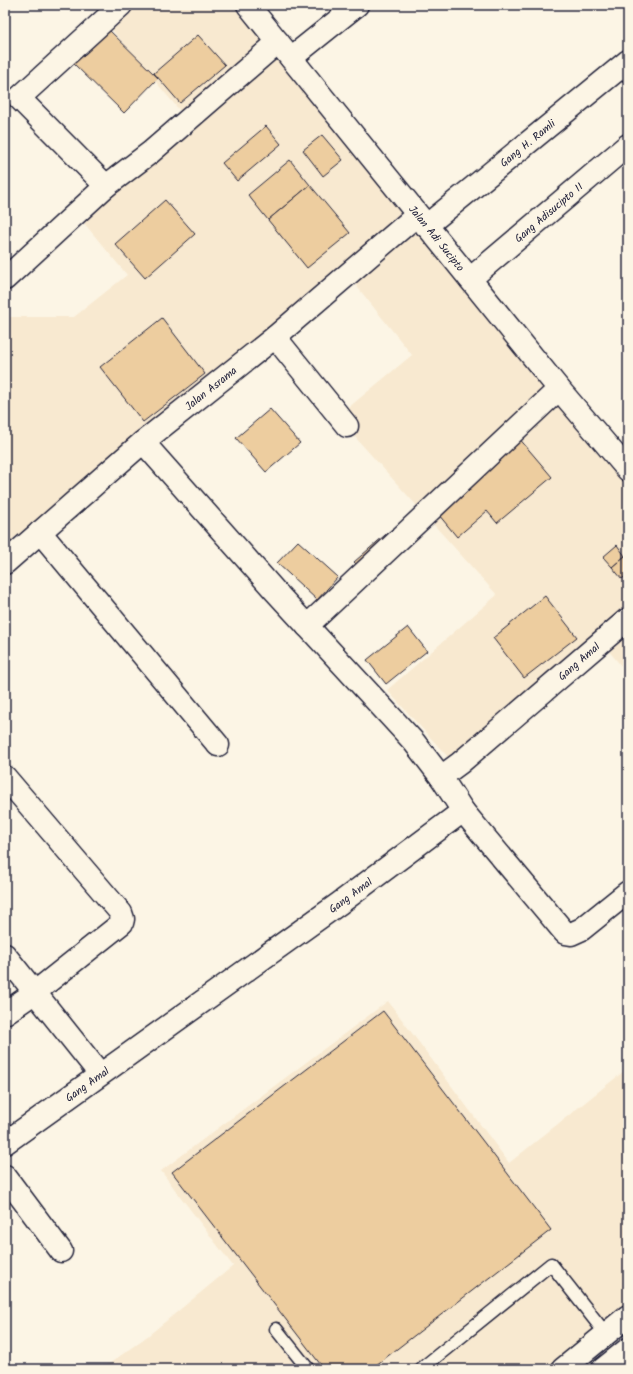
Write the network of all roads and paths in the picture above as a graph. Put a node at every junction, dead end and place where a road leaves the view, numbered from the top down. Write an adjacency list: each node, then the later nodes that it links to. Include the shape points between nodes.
1 (121, 5): 7 (street, via 19,98)
2 (248, 5): 4 (street, Jalan Adi Sucipto)
3 (357, 5): 4 (street)
4 (284, 50): 7 (street); 8 (street, Jalan Adi Sucipto)
5 (628, 61): 8 (street, Gang H. Ramli)
6 (628, 145): 10 (street, Gang Adisucipto II)
7 (106, 186): 9 (street)
8 (422, 220): 10 (street, Jalan Adi Sucipto); 11 (street, Jalan Asrama)
9 (5, 279)
10 (470, 279): 12 (street, Jalan Adi Sucipto)
11 (275, 337): 13 (street); 14 (street, Jalan Asrama)
12 (559, 389): 15 (street, Jalan Adi Sucipto); 19 (street)
13 (347, 426)
14 (143, 442): 16 (street, Jalan Asrama); 19 (street)
15 (628, 470)
16 (40, 532): 17 (street, Jalan Asrama); 20 (street)
17 (5, 563)
18 (628, 619): 22 (street, Gang Amal)
19 (307, 626): 22 (street, via 414,742)
20 (218, 745)
21 (5, 777): 26 (street, via 121,912 123,919 122,923)
22 (441, 777): 23 (street)
23 (463, 811): 24 (street, via 565,933 571,934 582,929); 28 (street, Gang Amal, via 333,908)
24 (628, 892)
25 (5, 955): 26 (street)
26 (34, 992): 27 (street); 28 (street)
27 (5, 1013)
28 (100, 1074): 29 (street, Gang Amal)
29 (5, 1143)
30 (5, 1176): 31 (street)
31 (61, 1251)
32 (628, 1316): 34 (street)
33 (276, 1329): 36 (lane)
34 (606, 1334): 37 (lane, via 551,1264); 38 (street)
35 (628, 1349): 39 (street)
36 (308, 1369)
37 (421, 1369)
38 (563, 1369)
39 (603, 1369)

